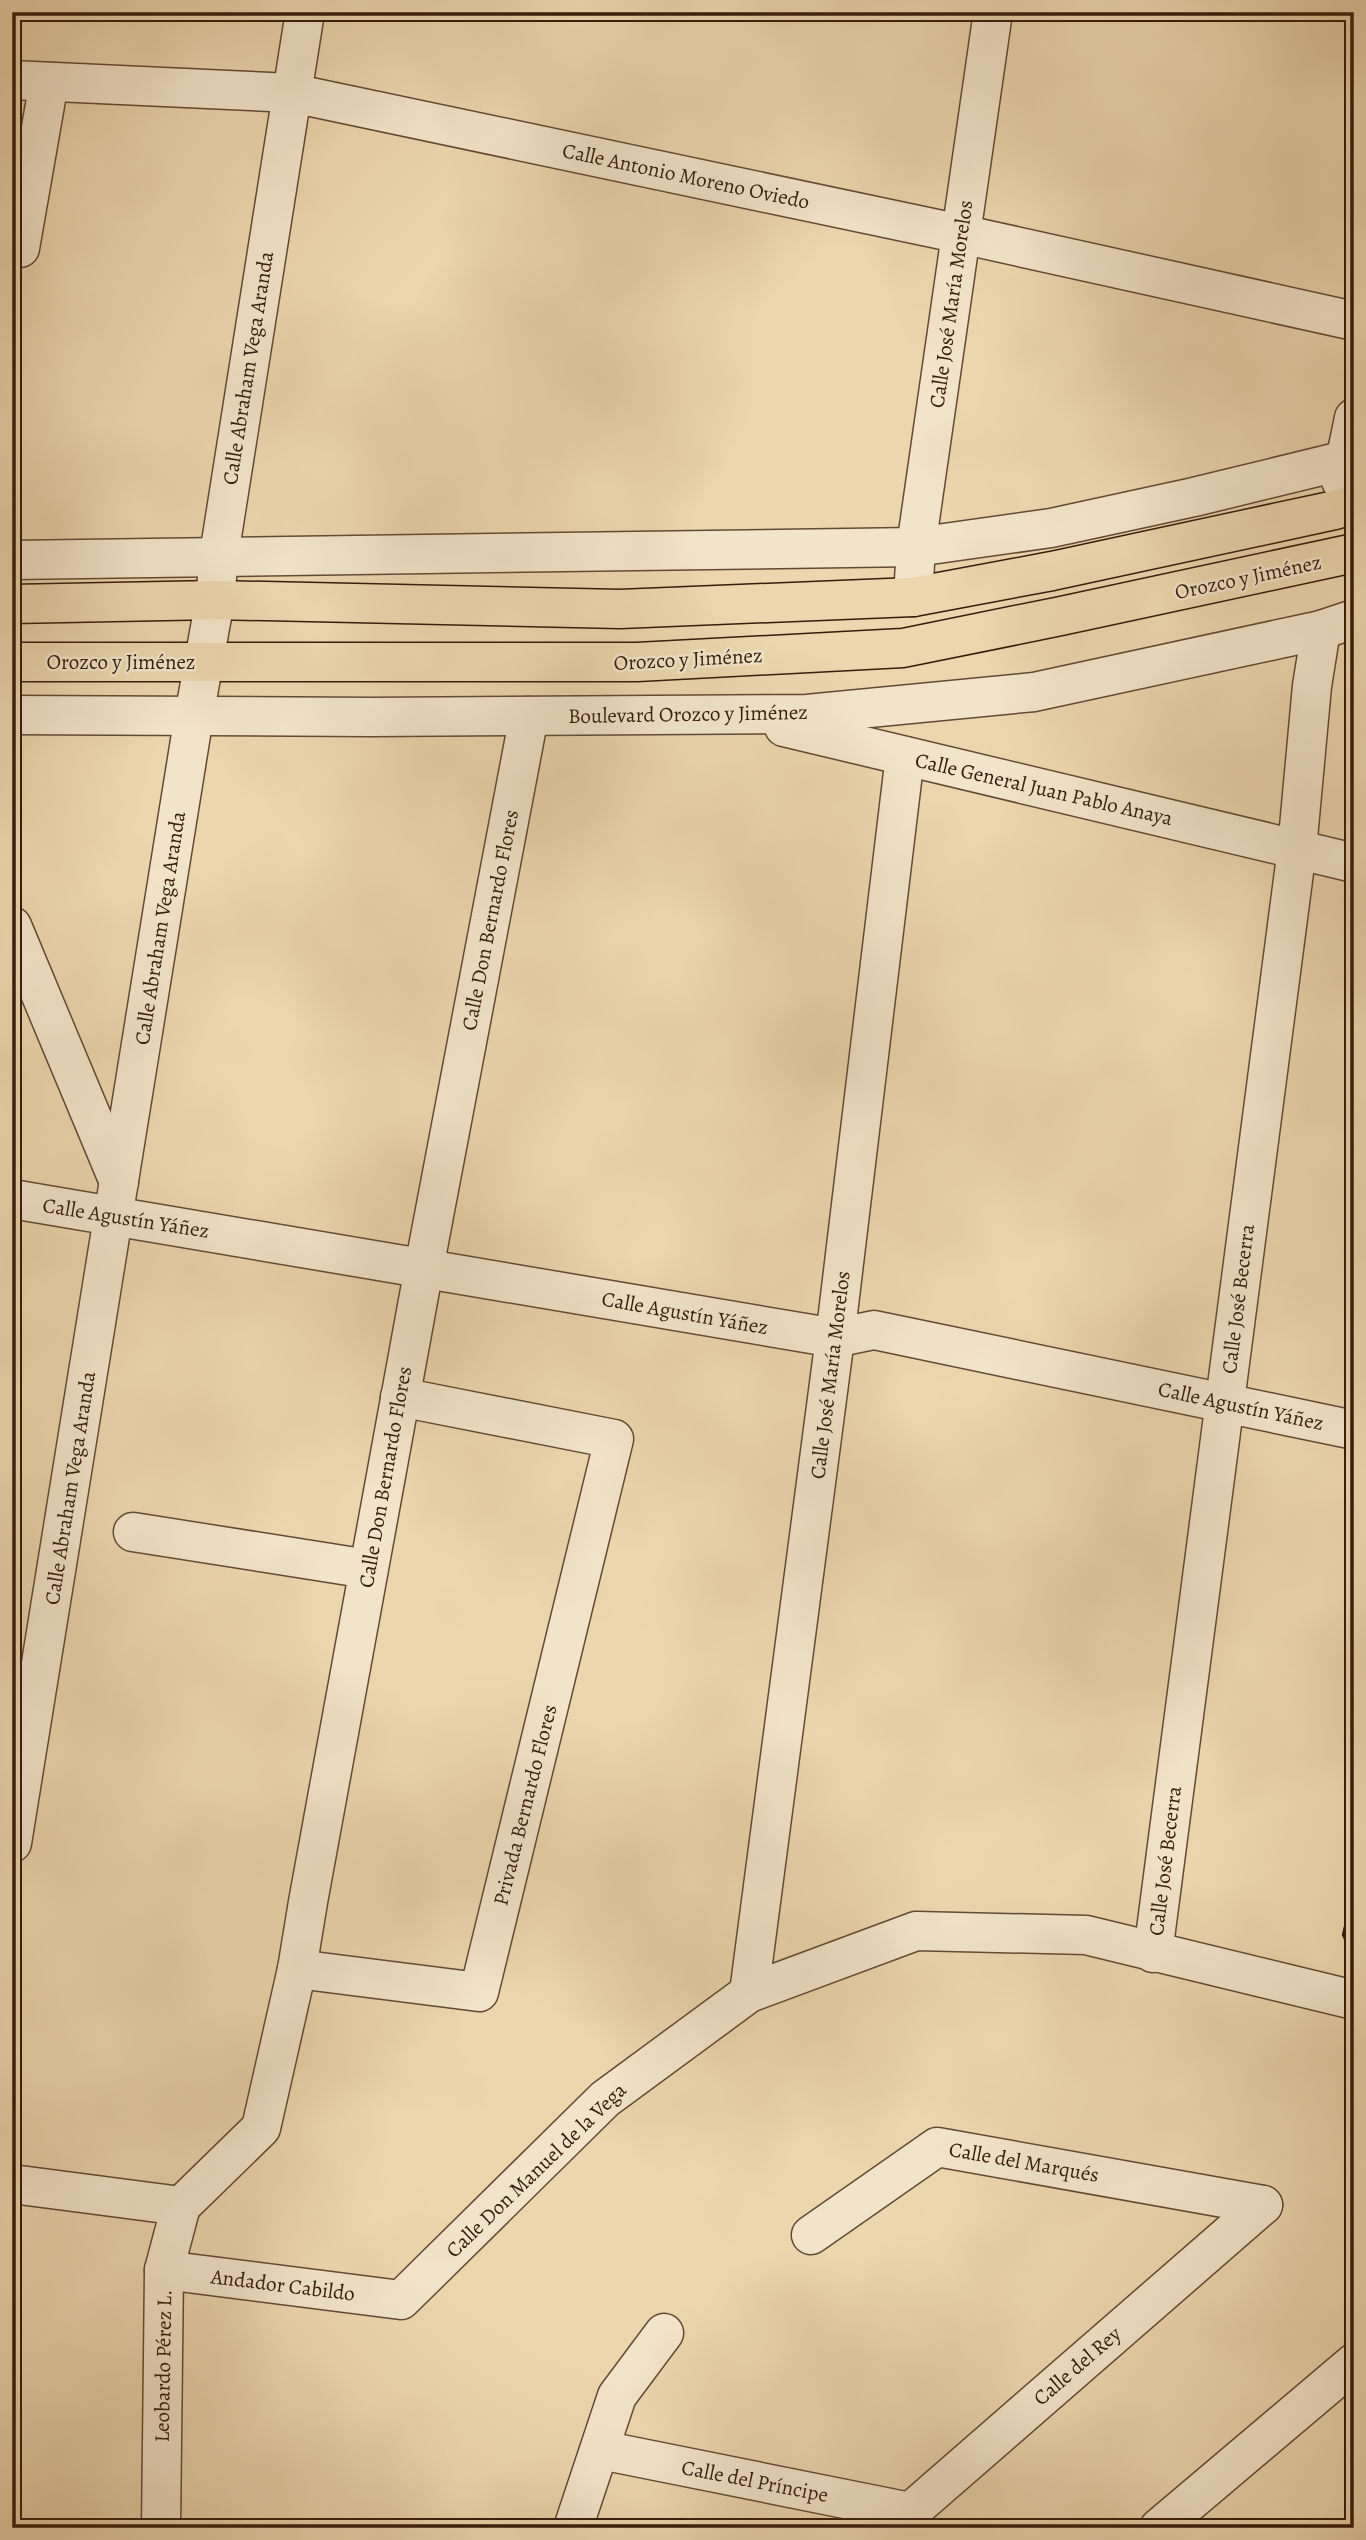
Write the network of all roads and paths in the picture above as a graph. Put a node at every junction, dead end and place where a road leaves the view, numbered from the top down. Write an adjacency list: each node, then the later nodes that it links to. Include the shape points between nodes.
1 (305, 12): 4 (street, Calle Abraham Vega Aranda)
2 (993, 12): 5 (street, Calle José María Morelos)
3 (31, 81): 4 (street, Calle Antonio Moreno Oviedo); 6 (street)
4 (292, 93): 5 (street, Calle Antonio Moreno Oviedo); 13 (street, Calle Abraham Vega Aranda)
5 (961, 234): 7 (street, Calle Antonio Moreno Oviedo); 11 (street, Calle José María Morelos)
6 (20, 248)
7 (1354, 321)
8 (1354, 418): 9 (street)
9 (1350, 459): 10 (street); 11 (street, via 1064,525)
10 (1345, 507): 15 (highway)
11 (916, 547): 13 (street); 15 (street, Calle José María Morelos)
12 (1354, 552): 19 (highway, Orozco y Jiménez, via 903,648 637,662)
13 (219, 555): 14 (street); 16 (street, Calle Abraham Vega Aranda)
14 (12, 560)
15 (913, 597): 16 (highway, via 620,609)
16 (215, 600): 17 (highway); 19 (street, Calle Abraham Vega Aranda)
17 (12, 604)
18 (1337, 625): 22 (street, Boulevard Orozco y Jiménez, via 1034,692 807,714); 26 (street, Calle José Becerra, via 1312,686)
19 (203, 662): 20 (highway, Orozco y Jiménez); 23 (street, Calle Abraham Vega Aranda)
20 (12, 663)
21 (12, 715): 23 (street, Boulevard Orozco y Jiménez)
22 (734, 715): 24 (street, Boulevard Orozco y Jiménez); 25 (street, Calle General Juan Pablo Anaya)
23 (194, 716): 24 (street, Boulevard Orozco y Jiménez); 29 (street, Calle Abraham Vega Aranda)
24 (529, 716): 31 (street, Calle Don Bernardo Flores)
25 (905, 756): 26 (street, Calle General Juan Pablo Anaya); 32 (street, Calle José María Morelos)
26 (1297, 849): 27 (street, Calle General Juan Pablo Anaya); 34 (street, Calle José Becerra)
27 (1354, 863)
28 (12, 926): 29 (street)
29 (116, 1198): 30 (street, Calle Agustín Yáñez); 31 (street, Calle Agustín Yáñez); 38 (street, Calle Abraham Vega Aranda)
30 (12, 1199)
31 (424, 1268): 32 (street, Calle Agustín Yáñez); 33 (street, Calle Don Bernardo Flores)
32 (835, 1338): 34 (street, Calle Agustín Yáñez, via 874,1330); 41 (street, Calle José María Morelos)
33 (400, 1397): 37 (street, Calle Don Bernardo Flores); 40 (street, Privada Bernardo Flores, via 614,1439 479,1992)
34 (1224, 1403): 35 (street, Calle Agustín Yáñez); 39 (street, Calle José Becerra)
35 (1354, 1430)
36 (134, 1532): 37 (street)
37 (368, 1569): 40 (street, Calle Don Bernardo Flores)
38 (12, 1843)
39 (1153, 1953): 41 (street, Calle Don Manuel de la Vega, via 1086,1935 916,1931); 42 (street, Calle Don Manuel de la Vega)
40 (297, 1969): 45 (street, Calle Don Bernardo Flores, via 261,2128)
41 (750, 1993): 48 (street, Calle Don Manuel de la Vega, via 605,2099)
42 (1354, 2000)
43 (12, 2184): 45 (street)
44 (1263, 2205): 46 (street, Calle del Marqués, via 937,2147); 52 (street, Calle del Rey)
45 (181, 2206): 47 (street, Leobardo Pérez L.)
46 (811, 2235)
47 (164, 2270): 48 (street, Andador Cabildo); 53 (street, Leobardo Pérez L.)
48 (401, 2300)
49 (664, 2333): 51 (street, via 617,2396)
50 (1354, 2363): 55 (street)
51 (601, 2450): 52 (street, Calle del Príncipe); 54 (street)
52 (901, 2520)
53 (161, 2528)
54 (573, 2528)
55 (1159, 2528)

